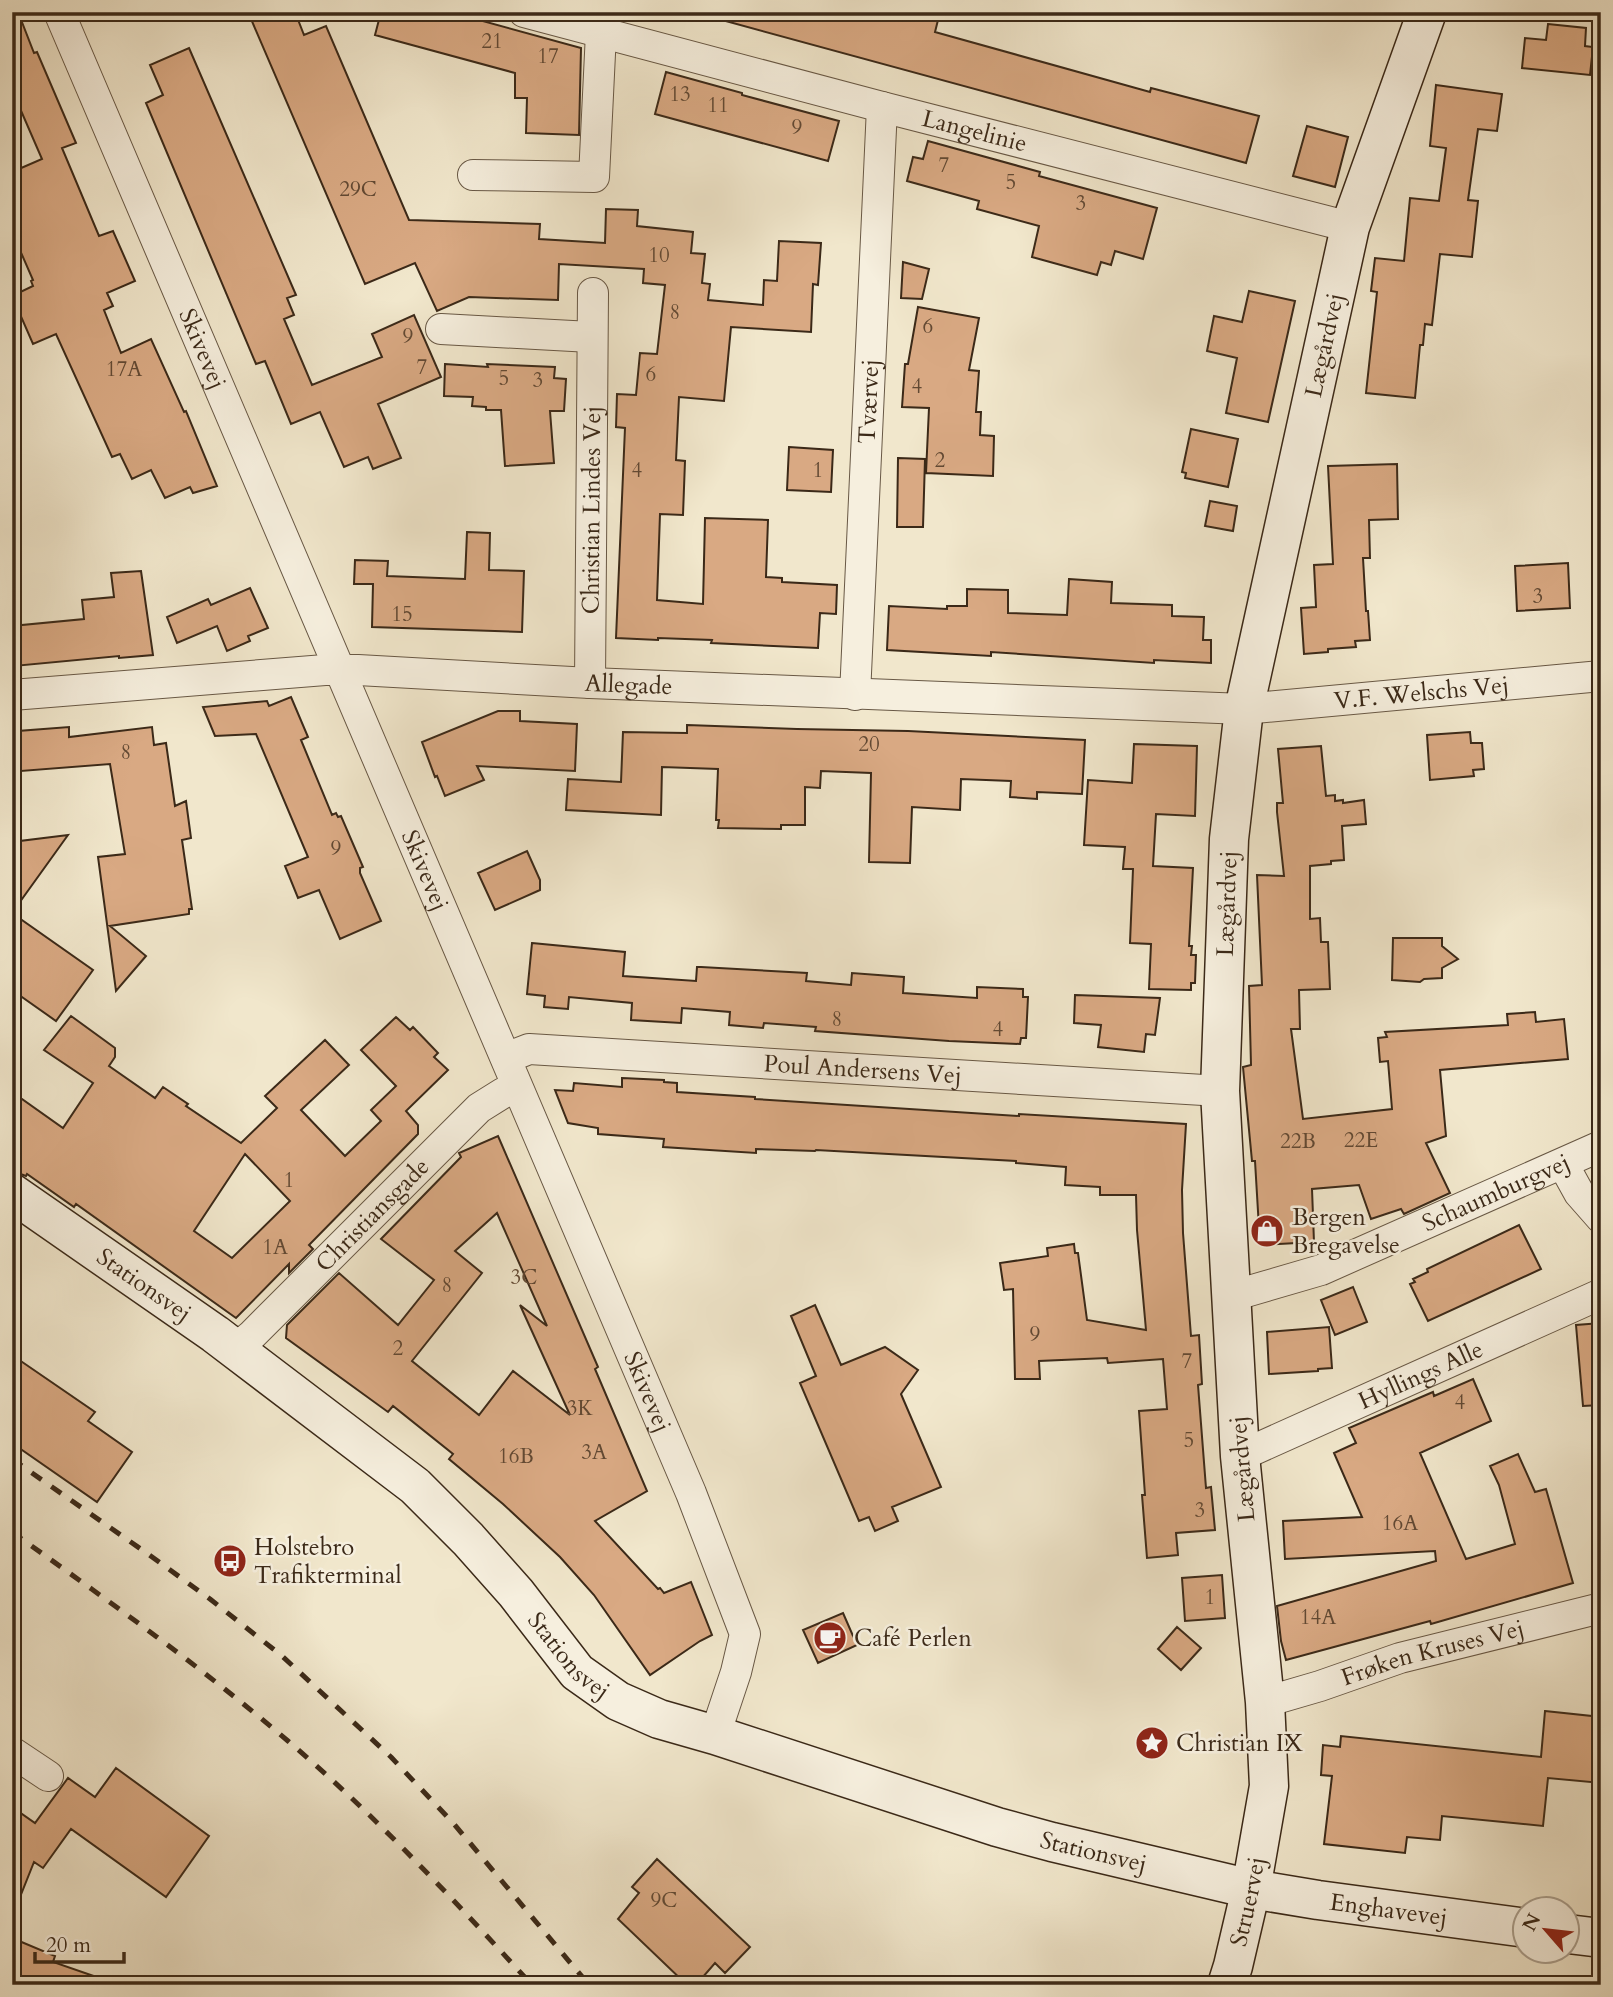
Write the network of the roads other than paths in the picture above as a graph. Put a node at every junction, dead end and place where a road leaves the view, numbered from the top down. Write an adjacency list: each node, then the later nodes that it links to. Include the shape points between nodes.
1 (60, 12): 11 (street, Skivevej)
2 (524, 12): 4 (street, Langelinie)
3 (1427, 12): 7 (street, Lægårdvej)
4 (601, 33): 5 (street, Langelinie); 6 (street, via 594,177)
5 (882, 107): 7 (street, Langelinie); 15 (street, Tværvej)
6 (473, 174)
7 (1350, 227): 16 (street, Lægårdvej)
8 (593, 293): 10 (street, Christian Lindes Vej)
9 (441, 328): 10 (street)
10 (591, 337): 13 (street, Christian Lindes Vej)
11 (340, 671): 13 (street, Allegade); 14 (street, Allegade); 17 (street, Skivevej)
12 (1601, 676): 16 (street, V.F. Welschs Vej)
13 (590, 683): 15 (street, Allegade)
14 (12, 695)
15 (855, 695): 16 (street, Allegade)
16 (1244, 709): 19 (street, Lægårdvej, via 1229,839)
17 (506, 1058): 18 (street, Skivevej); 19 (street, Poul Andersens Vej, via 528,1049)
18 (517, 1088): 26 (street, Christiansgade, via 479,1108); 30 (street, Skivevej, via 691,1493 745,1634)
19 (1220, 1091): 25 (street, Lægårdvej)
20 (1601, 1146): 21 (street, Schaumburgvej)
21 (1563, 1164): 23 (street, via 1579,1193); 25 (street, Schaumburgvej, via 1321,1270)
22 (12, 1193): 26 (street, Stationsvej)
23 (1601, 1218)
24 (1601, 1294): 27 (street, Hyllings Alle)
25 (1232, 1296): 27 (street, Lægårdvej)
26 (235, 1349): 30 (street, Stationsvej, via 415,1486 516,1593 577,1672 618,1701)
27 (1240, 1457): 29 (street, Lægårdvej)
28 (1601, 1608): 29 (street, Frøken Kruses Vej, via 1400,1658)
29 (1265, 1702): 33 (street, Lægårdvej, via 1269,1786)
30 (715, 1735): 34 (street, Stationsvej, via 997,1827)
31 (12, 1752): 32 (street)
32 (48, 1776)
33 (1264, 1817): 34 (street, Struervej)
34 (1251, 1889): 35 (street, Enghavevej); 38 (street, Struervej)
35 (1512, 1926)
36 (1582, 1936): 37 (street)
37 (1601, 1938)
38 (1227, 1985)

